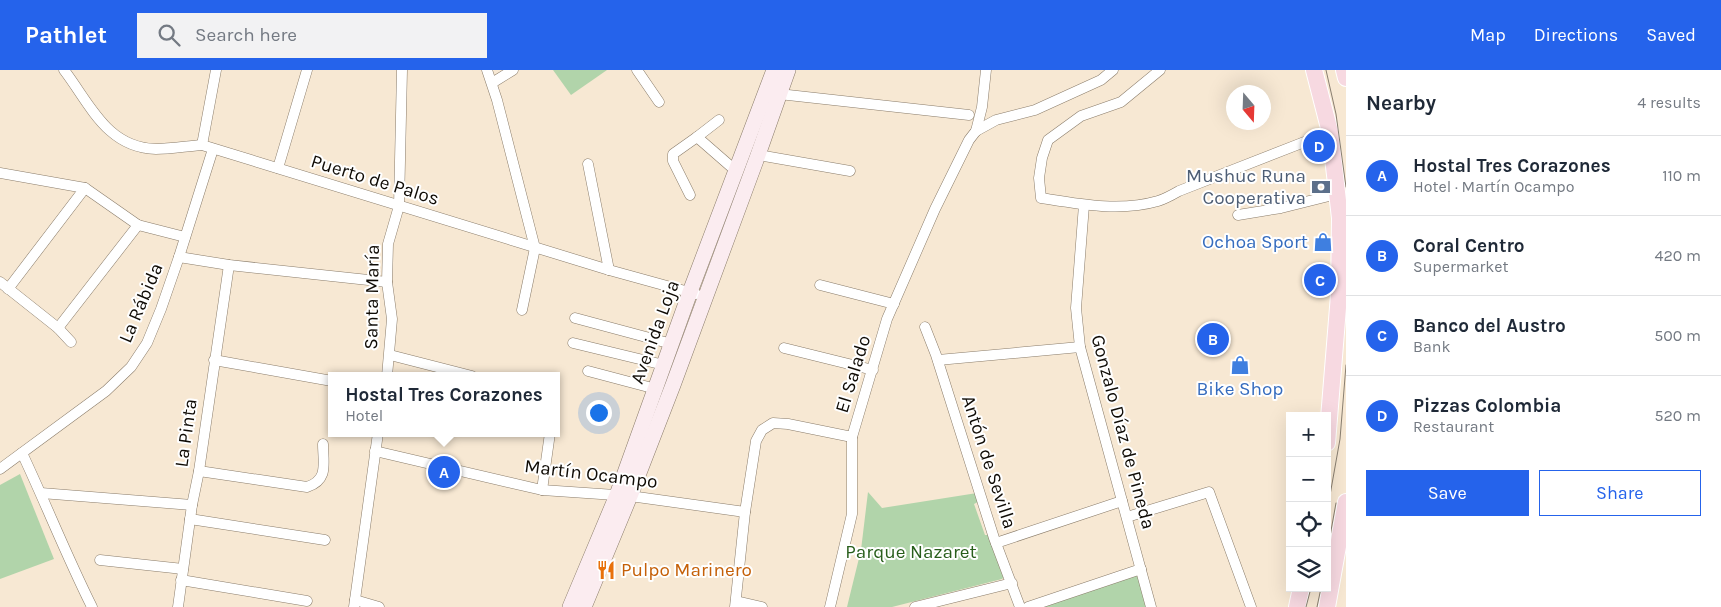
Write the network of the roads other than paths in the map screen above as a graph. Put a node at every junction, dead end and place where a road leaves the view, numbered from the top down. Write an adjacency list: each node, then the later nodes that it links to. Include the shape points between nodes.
1 (64, 70): 24 (street, Puerto de Palos, via 104,125 118,138 136,146 156,149)
2 (216, 70): 24 (street)
3 (307, 70): 28 (street)
4 (402, 70): 36 (street, Santa María)
5 (487, 70): 16 (street)
6 (513, 70): 16 (street)
7 (637, 70): 18 (street)
8 (774, 70): 29 (main road, Avenida Loja)
9 (788, 70): 17 (main road, Avenida Loja)
10 (986, 70): 21 (street, El Salado)
11 (1113, 70): 21 (street, via 1101,80 1035,110 996,120)
12 (1160, 70): 35 (street, via 1121,102 1081,116 1048,140 1042,158 1041,198)
13 (1314, 70): 22 (main road)
14 (1344, 70): 15 (main road)
15 (1346, 78)
16 (492, 83): 40 (street)
17 (779, 94): 19 (street); 26 (main road, Avenida Loja)
18 (659, 102)
19 (968, 115)
20 (719, 120): 23 (street)
21 (976, 131): 49 (street, El Salado, via 966,144 935,209)
22 (1330, 132): 33 (main road); 35 (street, via 1159,201 1133,206)
23 (697, 136): 29 (street); 34 (street, via 673,154 673,161)
24 (202, 146): 25 (street, Puerto de Palos)
25 (213, 149): 28 (street, Puerto de Palos); 39 (street, La Rábida)
26 (758, 155): 30 (street); 48 (main road, Avenida Loja)
27 (588, 164): 43 (street)
28 (278, 168): 36 (street, Puerto de Palos)
29 (736, 171): 47 (main road, Avenida Loja)
30 (850, 171)
31 (0, 173): 32 (street)
32 (85, 188): 38 (street); 45 (street)
33 (1337, 194): 37 (street); 69 (main road, via 1340,218 1339,295)
34 (690, 195)
35 (1084, 205): 57 (street, Gonzalo Díaz de Pineda, via 1076,308)
36 (399, 206): 40 (street, Puerto de Palos); 44 (street, Santa María, via 388,244)
37 (1238, 215)
38 (138, 225): 39 (street); 53 (street)
39 (185, 237): 41 (street, La Rábida)
40 (535, 248): 43 (street, Puerto de Palos); 50 (street)
41 (179, 257): 42 (street); 75 (street, La Rábida, via 147,343 131,367 106,391)
42 (229, 265): 44 (street); 60 (street, La Pinta)
43 (609, 270): 47 (street, Puerto de Palos)
44 (388, 282): 59 (street, Santa María, via 392,319)
45 (4, 285): 53 (street)
46 (820, 286): 49 (street)
47 (690, 292): 48 (street, Puerto de Palos); 56 (main road, Avenida Loja)
48 (705, 296): 80 (main road, Avenida Loja)
49 (894, 304): 64 (street, El Salado)
50 (522, 310)
51 (575, 318): 56 (street)
52 (925, 327): 61 (street, Antón de Sevilla)
53 (58, 328): 54 (street)
54 (72, 342)
55 (573, 342): 62 (street)
56 (672, 344): 62 (main road, Avenida Loja)
57 (1080, 347): 61 (street); 81 (street, Gonzalo Díaz de Pineda)
58 (784, 348): 64 (street)
59 (390, 355): 65 (street, Santa María); 66 (street)
60 (214, 360): 67 (street); 77 (street, La Pinta)
61 (938, 360): 88 (street, Antón de Sevilla)
62 (664, 365): 68 (main road, Avenida Loja)
63 (588, 370): 68 (street)
64 (873, 370): 72 (street, El Salado)
65 (388, 372)
66 (456, 372)
67 (328, 380)
68 (656, 389): 80 (main road, Avenida Loja)
69 (1330, 412)
70 (377, 437): 74 (street)
71 (549, 437): 78 (street)
72 (852, 437): 84 (street, El Salado, via 788,424 774,423 762,430 756,441); 103 (street, via 852,514)
73 (323, 444): 77 (street, via 323,474 320,481 307,487)
74 (375, 451): 78 (street, Martín Ocampo); 95 (street)
75 (22, 453): 76 (street, La Rábida); 79 (street)
76 (0, 469)
77 (199, 472): 83 (street, La Pinta)
78 (542, 490): 80 (street, Martín Ocampo)
79 (41, 493): 83 (street); 97 (street)
80 (623, 495): 84 (street, Martín Ocampo); 100 (main road, Avenida Loja); 101 (main road, Avenida Loja)
81 (1122, 501): 85 (street, Gonzalo Díaz de Pineda); 88 (street)
82 (1346, 502): 110 (main road)
83 (192, 505): 86 (street, La Pinta)
84 (745, 512): 96 (street, El Salado)
85 (1127, 517): 90 (street, Gonzalo Díaz de Pineda); 108 (street, via 1209,492)
86 (190, 519): 87 (street); 91 (street, La Pinta)
87 (325, 540)
88 (996, 543): 92 (street, Antón de Sevilla)
89 (100, 560): 91 (street)
90 (1141, 569): 106 (street); 107 (street, Gonzalo Díaz de Pineda)
91 (182, 575): 94 (street); 98 (street, La Pinta)
92 (1012, 583): 104 (street); 105 (street, Antón de Sevilla)
93 (1299, 592): 109 (main road)
94 (307, 601)
95 (355, 604): 99 (street)
96 (735, 604): 102 (street)
97 (92, 607)
98 (178, 607)
99 (379, 607)
100 (570, 607)
101 (584, 607)
102 (762, 607)
103 (830, 607)
104 (915, 607)
105 (1020, 607)
106 (1028, 607)
107 (1151, 607)
108 (1251, 607)
109 (1297, 607)
110 (1327, 607)

